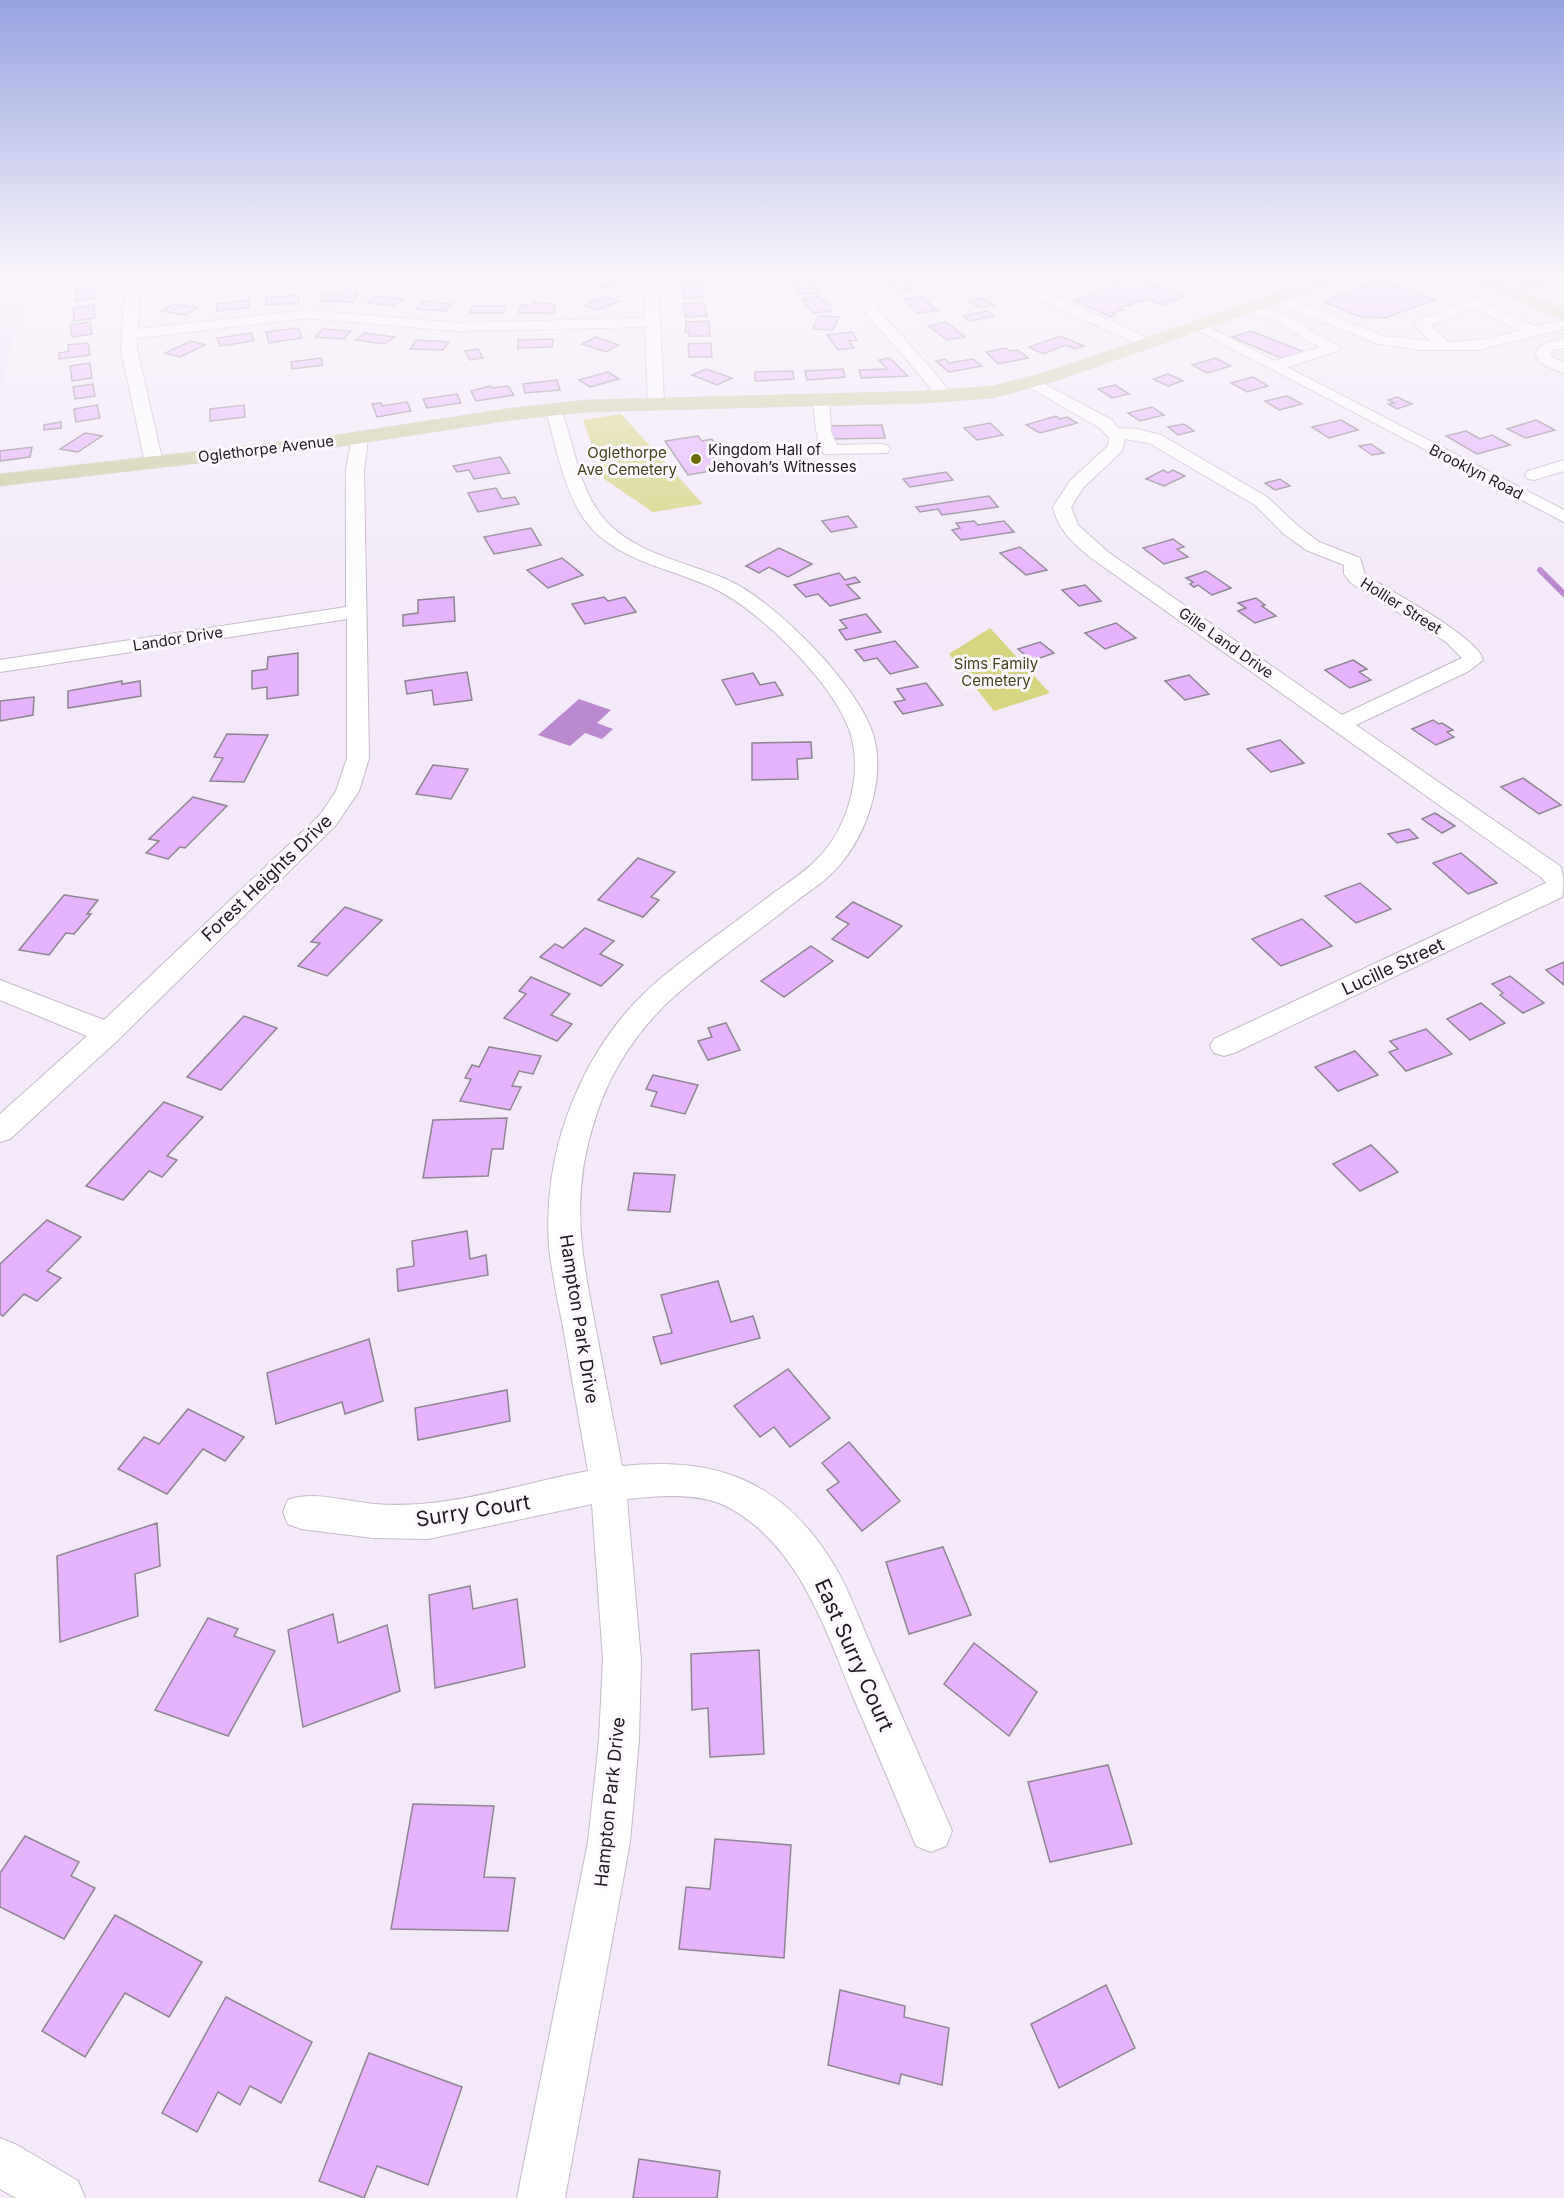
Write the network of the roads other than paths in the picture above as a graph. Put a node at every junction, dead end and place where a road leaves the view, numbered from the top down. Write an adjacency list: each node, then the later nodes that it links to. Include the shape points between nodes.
1 (135, 380): 14 (street)
2 (655, 380): 9 (street)
3 (933, 380): 7 (street)
4 (1038, 380): 6 (main road, Oglethorpe Avenue)
5 (1301, 380): 18 (street, Brooklyn Road)
6 (1031, 382): 7 (main road, Oglethorpe Avenue, via 993,392); 11 (street)
7 (945, 397): 8 (main road, Oglethorpe Avenue)
8 (821, 400): 9 (main road, Oglethorpe Avenue); 13 (street, via 830,450)
9 (656, 403): 10 (main road, Oglethorpe Avenue)
10 (553, 409): 12 (main road, Oglethorpe Avenue); 27 (street, Hampton Park Drive, via 584,502 599,525 630,547 741,594 779,623 852,712 866,754 867,779 861,802 839,850 801,887 693,967 640,1015 613,1048 580,1116 564,1201 565,1248)
11 (1115, 433): 21 (street, Gille Land Drive, via 1116,447 1066,499 1062,514 1070,527 1132,578); 21 (street, Hollier Street, via 1160,441 1261,501 1292,531 1321,551 1353,562 1358,579 1472,654 1473,660)
12 (360, 438): 14 (main road, Oglethorpe Avenue); 19 (street, Forest Heights Drive, via 355,458)
13 (881, 449)
14 (154, 463): 17 (main road, Oglethorpe Avenue)
15 (1564, 465): 16 (street)
16 (1534, 475)
17 (0, 480)
18 (1564, 517)
19 (356, 612): 20 (street, Landor Drive); 24 (street, Forest Heights Drive, via 358,758 343,802)
20 (0, 666)
21 (1341, 724): 22 (street, Gille Land Drive, via 1551,872)
22 (1558, 883): 25 (street, Lucille Street, via 1553,891)
23 (0, 989): 24 (street)
24 (108, 1033): 26 (street, Forest Heights Drive)
25 (1224, 1046)
26 (0, 1131)
27 (608, 1485): 28 (street, Surry Court, via 444,1520 391,1522); 29 (street, East Surry Court, via 670,1478 700,1480 725,1488 779,1525 822,1579); 32 (street, Hampton Park Drive, via 622,1660 617,1763 609,1842)
28 (301, 1512)
29 (931, 1831)
30 (0, 2162): 31 (street)
31 (60, 2198)
32 (541, 2198)

